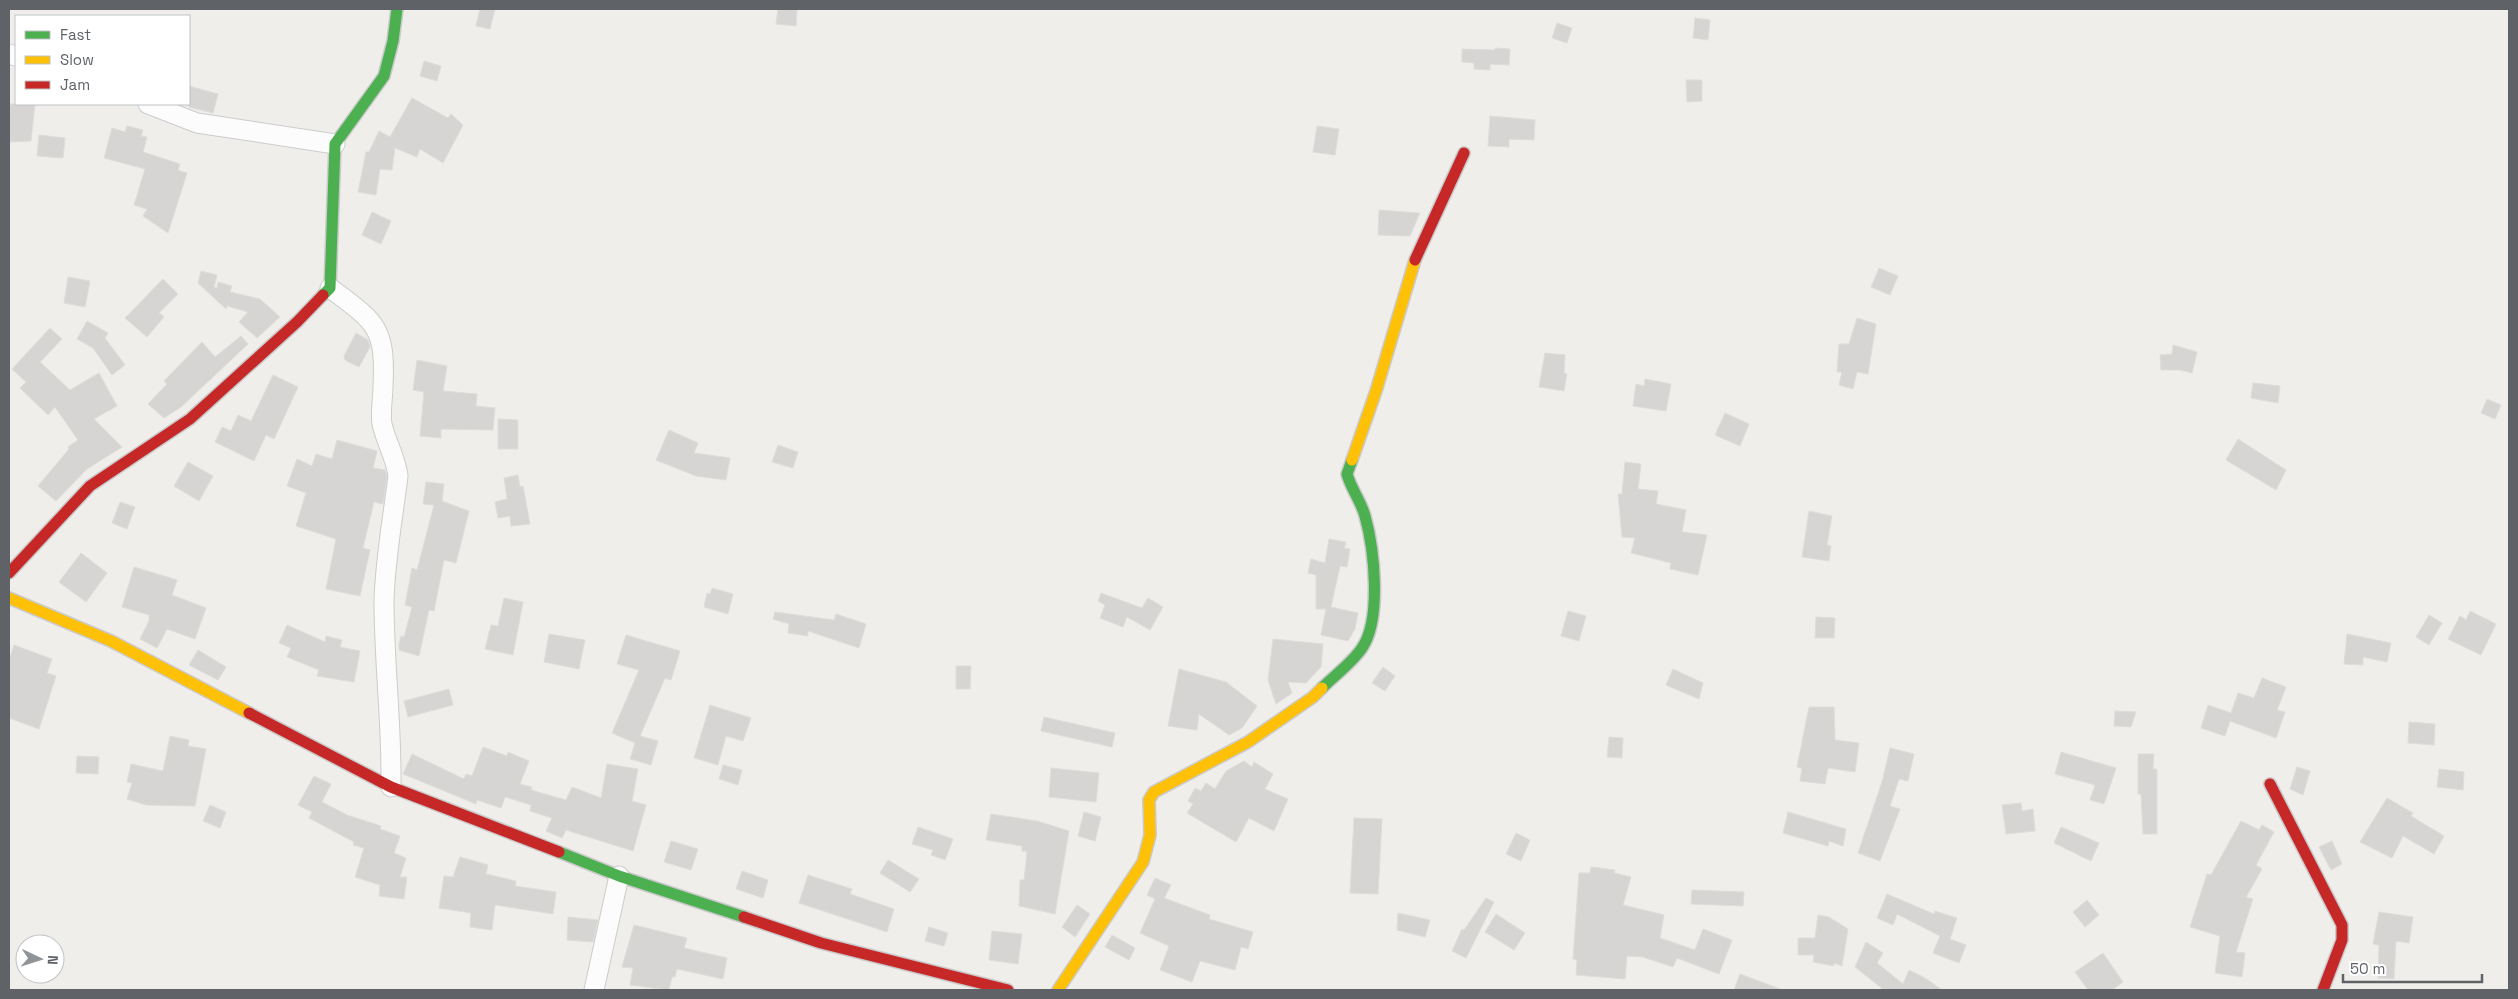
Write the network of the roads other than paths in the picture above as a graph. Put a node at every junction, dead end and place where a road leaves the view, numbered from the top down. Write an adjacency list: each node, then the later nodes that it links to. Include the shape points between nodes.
1 (397, 9): 3 (street, via 384,76)
2 (151, 105): 3 (street, via 197,123)
3 (335, 144): 5 (street)
4 (1464, 153): 13 (street, via 1414,264 1347,474 1368,530 1373,573 1367,638 1362,648 1313,698 1248,742 1154,792 1149,800 1150,835 1143,862)
5 (330, 288): 6 (street, via 190,419 90,486); 9 (street, via 364,314 381,336 385,355 382,423 398,476 384,599 392,742)
6 (9, 574)
7 (9, 598): 9 (street, via 111,641)
8 (2270, 784): 14 (street, via 2342,925 2342,940)
9 (391, 787): 10 (street)
10 (619, 876): 11 (street); 12 (street, via 821,943)
11 (594, 990)
12 (1008, 990)
13 (1058, 990)
14 (2323, 990)

